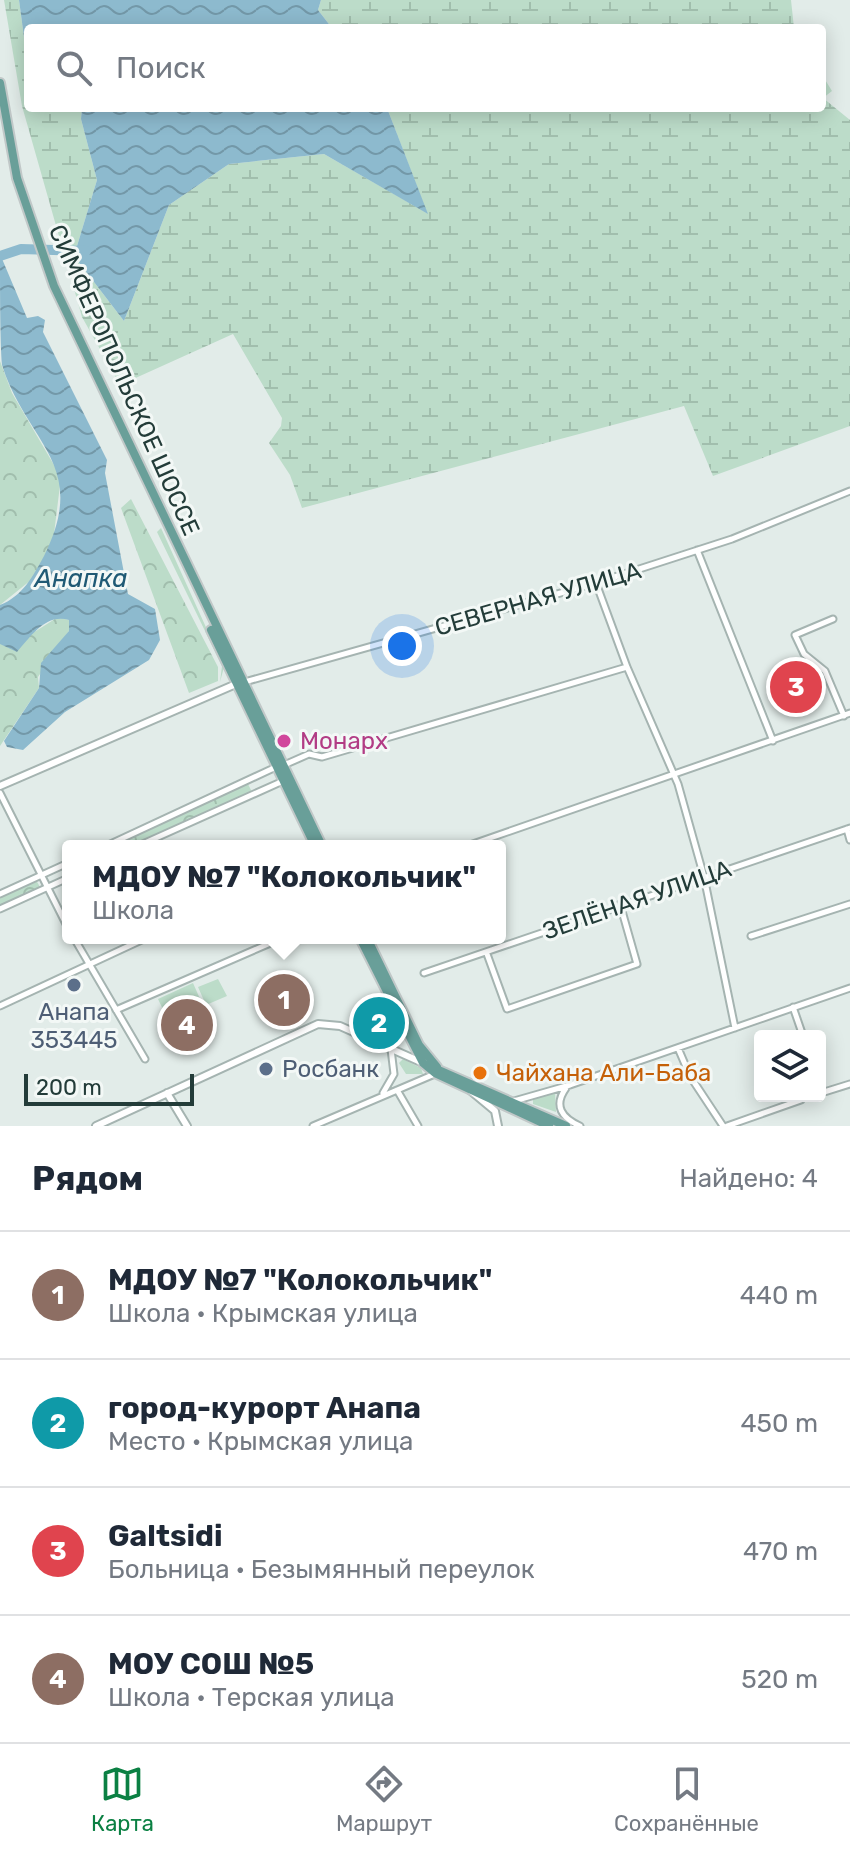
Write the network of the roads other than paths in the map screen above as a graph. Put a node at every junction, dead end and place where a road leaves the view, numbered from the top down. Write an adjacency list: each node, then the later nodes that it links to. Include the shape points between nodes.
1 (0, 83): 3 (main road, СИМФЕРОПОЛЬСКОЕ ШОССЕ)
2 (0, 109): 3 (main road, СИМФЕРОПОЛЬСКОЕ ШОССЕ, via 8,156)
3 (31, 229): 9 (main road, СИМФЕРОПОЛЬСКОЕ ШОССЕ, via 129,453)
4 (850, 491): 5 (street, СЕВЕРНАЯ УЛИЦА)
5 (697, 550): 6 (street, СЕВЕРНАЯ УЛИЦА); 11 (street)
6 (596, 583): 8 (street); 9 (street, СЕВЕРНАЯ УЛИЦА)
7 (833, 619): 10 (street, via 795,635 804,654 825,671)
8 (627, 667): 12 (street); 13 (street)
9 (240, 683): 12 (main road, СИМФЕРОПОЛЬСКОЕ ШОССЕ); 15 (street, СЕВЕРНАЯ УЛИЦА)
10 (847, 714): 11 (street)
11 (773, 741): 13 (street)
12 (280, 766): 14 (main road); 18 (street); 21 (main road)
13 (674, 776): 22 (street); 26 (street)
14 (283, 781): 19 (street); 20 (main road)
15 (0, 786)
16 (0, 793): 25 (street)
17 (848, 828): 23 (street); 26 (street, ЗЕЛЁНАЯ УЛИЦА)
18 (119, 840)
19 (151, 840)
20 (312, 840)
21 (319, 840)
22 (485, 840)
23 (850, 840)
24 (62, 866): 25 (street)
25 (41, 876): 28 (street); 29 (street)
26 (704, 877): 30 (street, ЗЕЛЁНАЯ УЛИЦА); 48 (street)
27 (62, 880): 28 (street)
28 (46, 887): 32 (street); 33 (street)
29 (0, 894)
30 (620, 904): 40 (street, ЗЕЛЁНАЯ УЛИЦА); 40 (street, via 637,964 507,1009)
31 (850, 904): 34 (street)
32 (0, 909)
33 (62, 917)
34 (751, 936)
35 (77, 944): 41 (street)
36 (133, 944): 41 (street)
37 (268, 944): 46 (street)
38 (363, 944): 47 (main road)
39 (370, 944): 55 (main road, via 419,1045)
40 (487, 954): 42 (street, ЗЕЛЁНАЯ УЛИЦА)
41 (88, 965): 44 (street); 46 (street)
42 (424, 973)
43 (850, 988): 45 (street)
44 (0, 1006)
45 (793, 1007): 48 (street); 49 (street)
46 (116, 1010): 53 (street)
47 (399, 1016): 50 (street, via 393,1038); 54 (main road)
48 (735, 1028): 51 (street)
49 (801, 1030)
50 (370, 1039): 52 (street); 61 (street, via 334,1025 309,1026)
51 (678, 1048): 57 (street); 74 (street, via 690,1076)
52 (391, 1049): 54 (street); 62 (street, via 393,1078)
53 (145, 1059)
54 (423, 1063): 55 (main road)
55 (439, 1071): 58 (main road); 59 (street); 63 (main road)
56 (850, 1084): 60 (street)
57 (570, 1085): 63 (street); 73 (street, via 561,1096 560,1110)
58 (468, 1089): 65 (main road); 70 (street, via 495,1111)
59 (397, 1090): 62 (street); 69 (street)
60 (826, 1090)
61 (167, 1093): 66 (street); 67 (street)
62 (382, 1094): 68 (street)
63 (513, 1101): 65 (main road)
64 (795, 1102): 74 (street)
65 (536, 1120): 71 (main road); 72 (main road)
66 (96, 1126)
67 (187, 1126)
68 (313, 1126)
69 (418, 1126)
70 (498, 1126)
71 (549, 1126)
72 (566, 1126)
73 (580, 1126)
74 (725, 1126)

